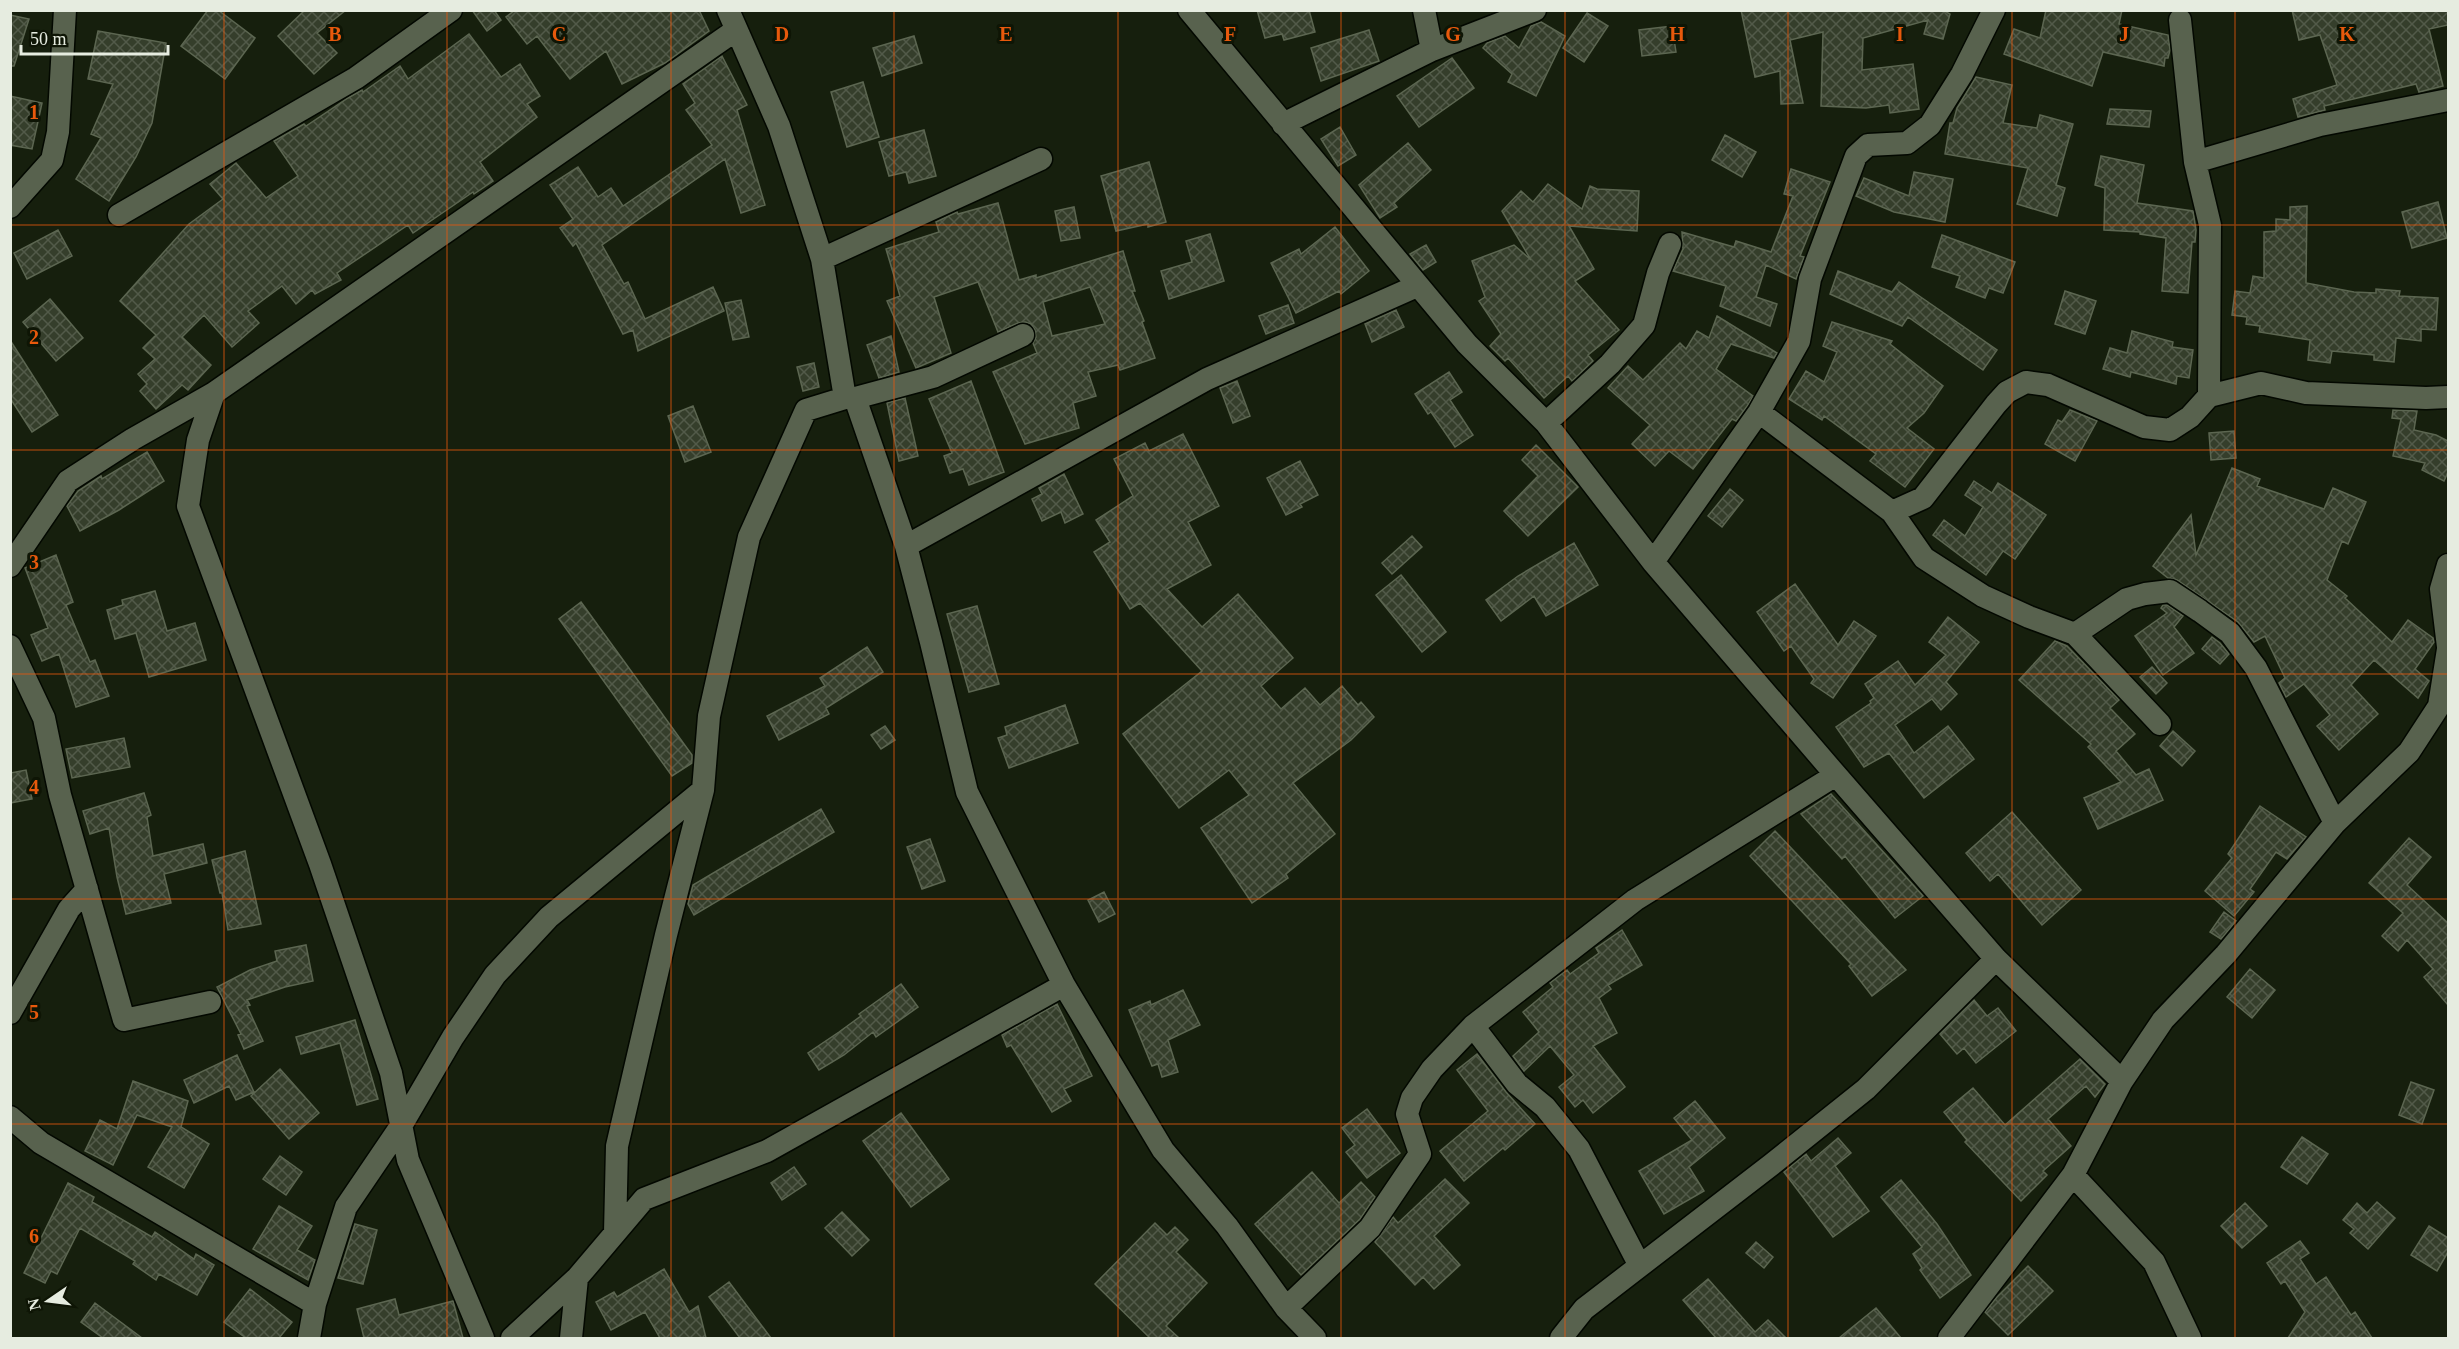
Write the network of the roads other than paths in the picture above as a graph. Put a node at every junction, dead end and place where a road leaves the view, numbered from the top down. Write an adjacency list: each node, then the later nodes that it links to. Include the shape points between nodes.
1 (65, 10): 14 (street, via 58,132 52,160)
2 (451, 10): 15 (street, via 356,78)
3 (1189, 10): 11 (street)
4 (1424, 10): 9 (street)
5 (1535, 10): 9 (street)
6 (1994, 10): 24 (street, via 1962,74 1930,124 1907,143 1868,145 1856,156 1810,279 1799,341)
7 (732, 20): 17 (street, via 779,126); 20 (street)
8 (2180, 20): 13 (street)
9 (1432, 50): 11 (street)
10 (2448, 100): 13 (street, via 2320,125)
11 (1283, 124): 18 (street)
12 (1041, 159): 17 (street)
13 (2195, 162): 21 (street, via 2211,225)
14 (10, 207)
15 (119, 215)
16 (1670, 244): 25 (street, via 1644,325 1610,364)
17 (822, 260): 23 (street)
18 (1417, 286): 25 (street, via 1467,344); 27 (street, via 1207,379)
19 (1023, 335): 23 (street, via 933,377)
20 (214, 393): 30 (street, via 68,480); 46 (street, via 198,440 188,506 320,864 391,1073)
21 (2209, 396): 22 (street, via 2261,383 2306,393); 26 (street, via 2190,417 2170,430 2144,427 2048,385 2026,382 2007,392 1923,498)
22 (2448, 397)
23 (850, 398): 27 (street); 36 (street, via 806,410 749,537 710,716)
24 (1759, 412): 26 (street); 28 (street)
25 (1546, 423): 28 (street)
26 (1892, 512): 31 (street, via 1924,558 1983,596)
27 (906, 546): 40 (street, via 967,792)
28 (1653, 562): 35 (street)
29 (2448, 565): 33 (street, via 2441,589)
30 (10, 566)
31 (2075, 634): 34 (street); 37 (street, via 2127,599 2145,594 2170,591 2200,611 2230,633 2256,668)
32 (10, 646): 38 (street, via 44,718 60,795)
33 (2448, 648): 37 (street, via 2439,706 2409,752)
34 (2160, 724)
35 (1836, 775): 39 (street); 43 (street, via 1635,900)
36 (703, 790): 46 (street, via 549,917 495,975 453,1037); 48 (street, via 617,1146)
37 (2336, 823): 44 (street, via 2226,954 2163,1020)
38 (87, 889): 41 (street, via 124,1020); 42 (street, via 69,909)
39 (1996, 959): 44 (street); 49 (street, via 1866,1089)
40 (1064, 985): 48 (street, via 767,1151 644,1198); 52 (street, via 1163,1150 1227,1226)
41 (210, 1002)
42 (10, 1013)
43 (1473, 1026): 49 (street, via 1517,1084 1545,1107 1579,1149); 52 (street, via 1432,1069 1412,1098 1407,1114 1420,1154 1370,1228)
44 (2122, 1081): 47 (street)
45 (10, 1117): 51 (street, via 41,1143)
46 (402, 1126): 51 (street, via 346,1207); 54 (street, via 408,1160)
47 (2073, 1175): 59 (street); 60 (street, via 2154,1262)
48 (615, 1233): 50 (street)
49 (1640, 1266): 58 (street, via 1584,1309)
50 (577, 1278): 55 (street); 56 (street)
51 (315, 1304): 53 (street)
52 (1286, 1308): 57 (street)
53 (309, 1338)
54 (483, 1338)
55 (512, 1338)
56 (571, 1338)
57 (1315, 1338)
58 (1561, 1338)
59 (1949, 1338)
60 (2190, 1338)

